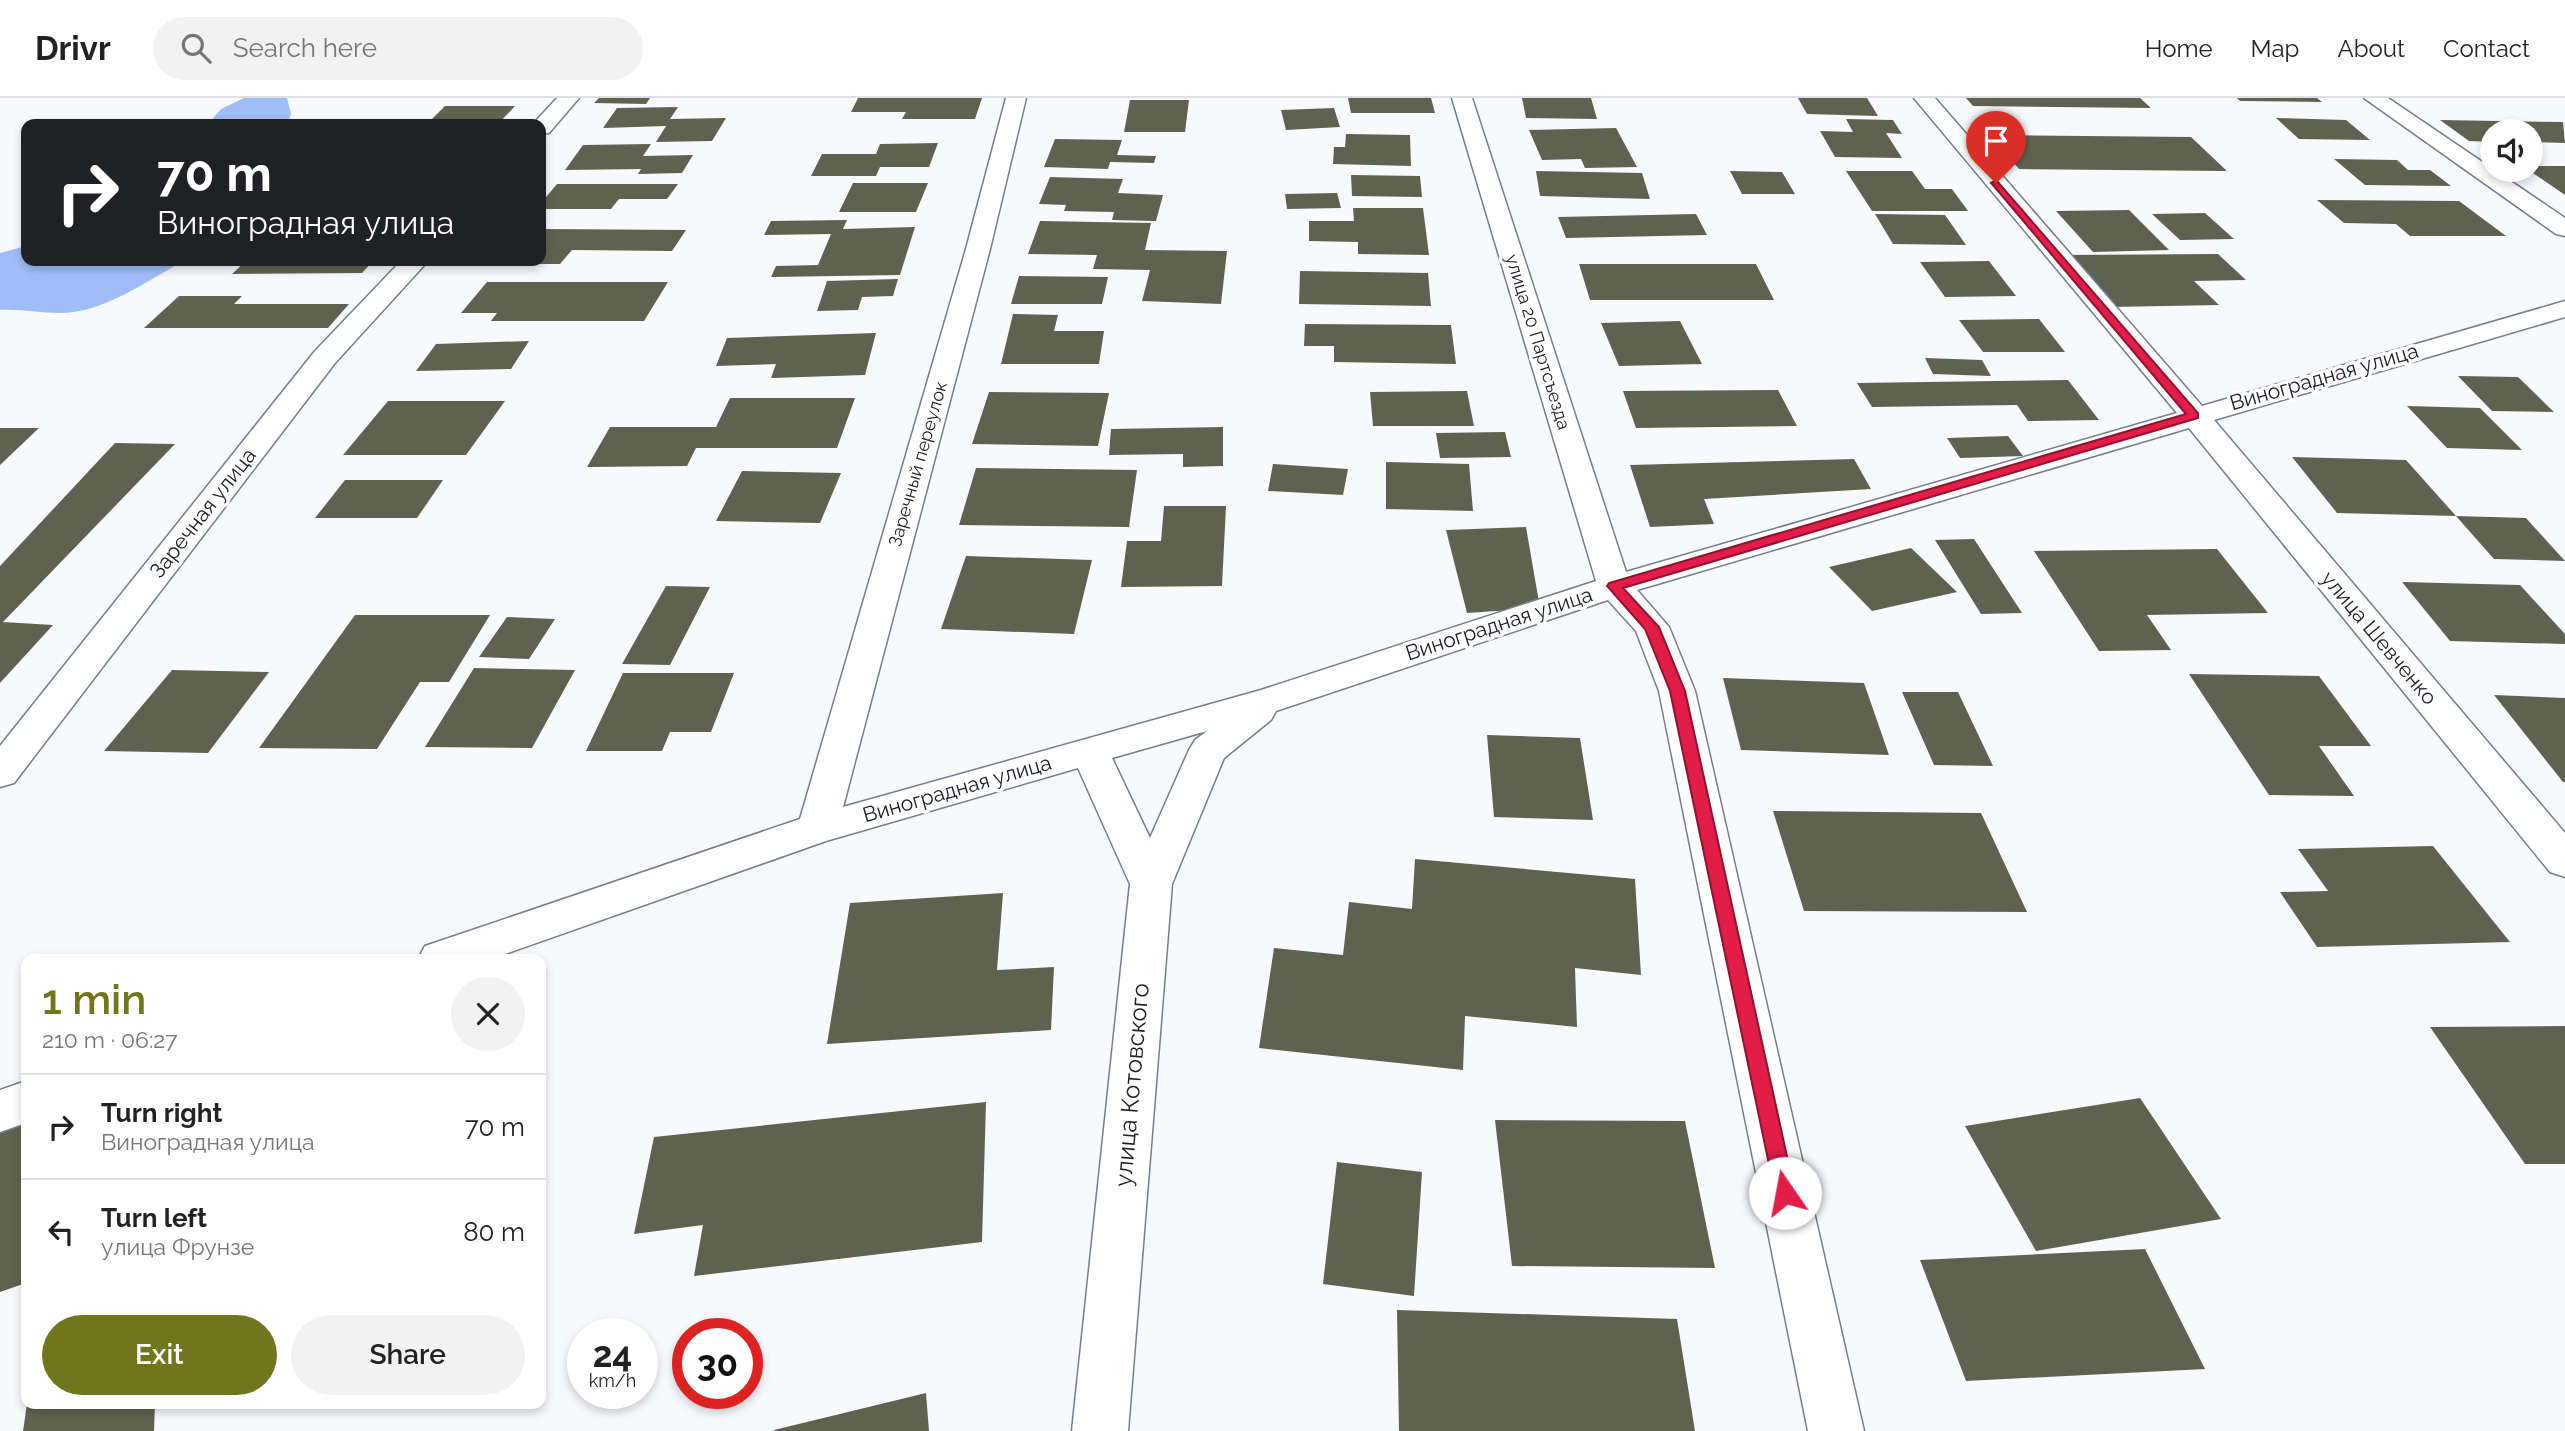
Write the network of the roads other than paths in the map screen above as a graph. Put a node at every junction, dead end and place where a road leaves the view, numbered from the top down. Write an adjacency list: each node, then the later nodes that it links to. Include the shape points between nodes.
1 (569, 98): 6 (street)
2 (1016, 98): 15 (street, Заречный переулок)
3 (1462, 98): 11 (street, улица 20 Партсъезда)
4 (1924, 98): 10 (street, улица Шевченко)
5 (2374, 98): 7 (street)
6 (546, 123)
7 (2565, 229)
8 (410, 266): 14 (street, Заречная улица, via 325,357)
9 (2565, 309): 10 (street, Виноградная улица)
10 (2194, 415): 11 (street, Виноградная улица); 16 (street, улица Шевченко)
11 (1614, 586): 12 (street, Виноградная улица); 22 (street, via 1652,627 1677,691)
12 (1273, 699): 13 (street, Виноградная улица); 17 (street, via 1208,750)
13 (1090, 752): 15 (street, Виноградная улица); 17 (street)
14 (0, 774)
15 (817, 829): 18 (street, Виноградная улица)
16 (2565, 861)
17 (1151, 884): 21 (street, улица Котовского)
18 (454, 954)
19 (21, 1104): 20 (street)
20 (0, 1111)
21 (1100, 1431)
22 (1836, 1431)

